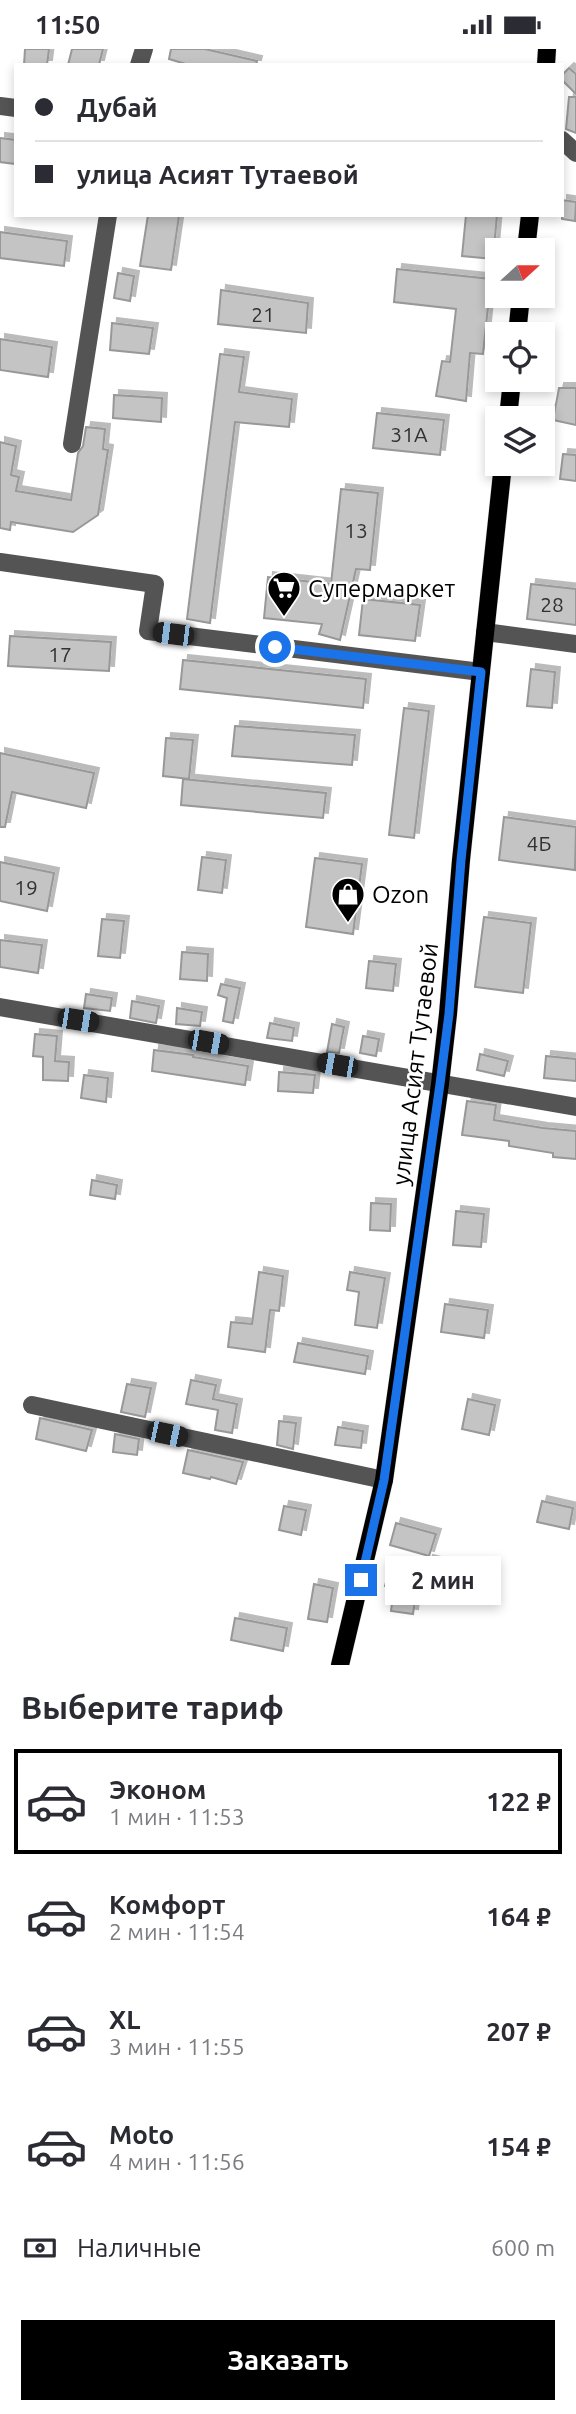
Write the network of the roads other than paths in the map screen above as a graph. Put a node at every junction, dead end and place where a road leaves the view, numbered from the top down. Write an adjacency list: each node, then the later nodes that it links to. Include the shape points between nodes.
1 (108, 217): 4 (street)
2 (530, 217): 3 (main road)
3 (527, 238)
4 (72, 444)
5 (502, 476): 7 (main road, улица Асият Тутаевой)
6 (0, 562): 9 (street, via 155,583 148,631)
7 (485, 632): 8 (street); 9 (main road, улица Асият Тутаевой)
8 (576, 644)
9 (481, 672): 11 (main road, улица Асият Тутаевой)
10 (0, 1007): 11 (street)
11 (440, 1084): 12 (street); 14 (main road, улица Асият Тутаевой)
12 (576, 1107)
13 (32, 1405): 14 (street)
14 (384, 1480): 15 (main road, улица Асият Тутаевой)
15 (340, 1665)

